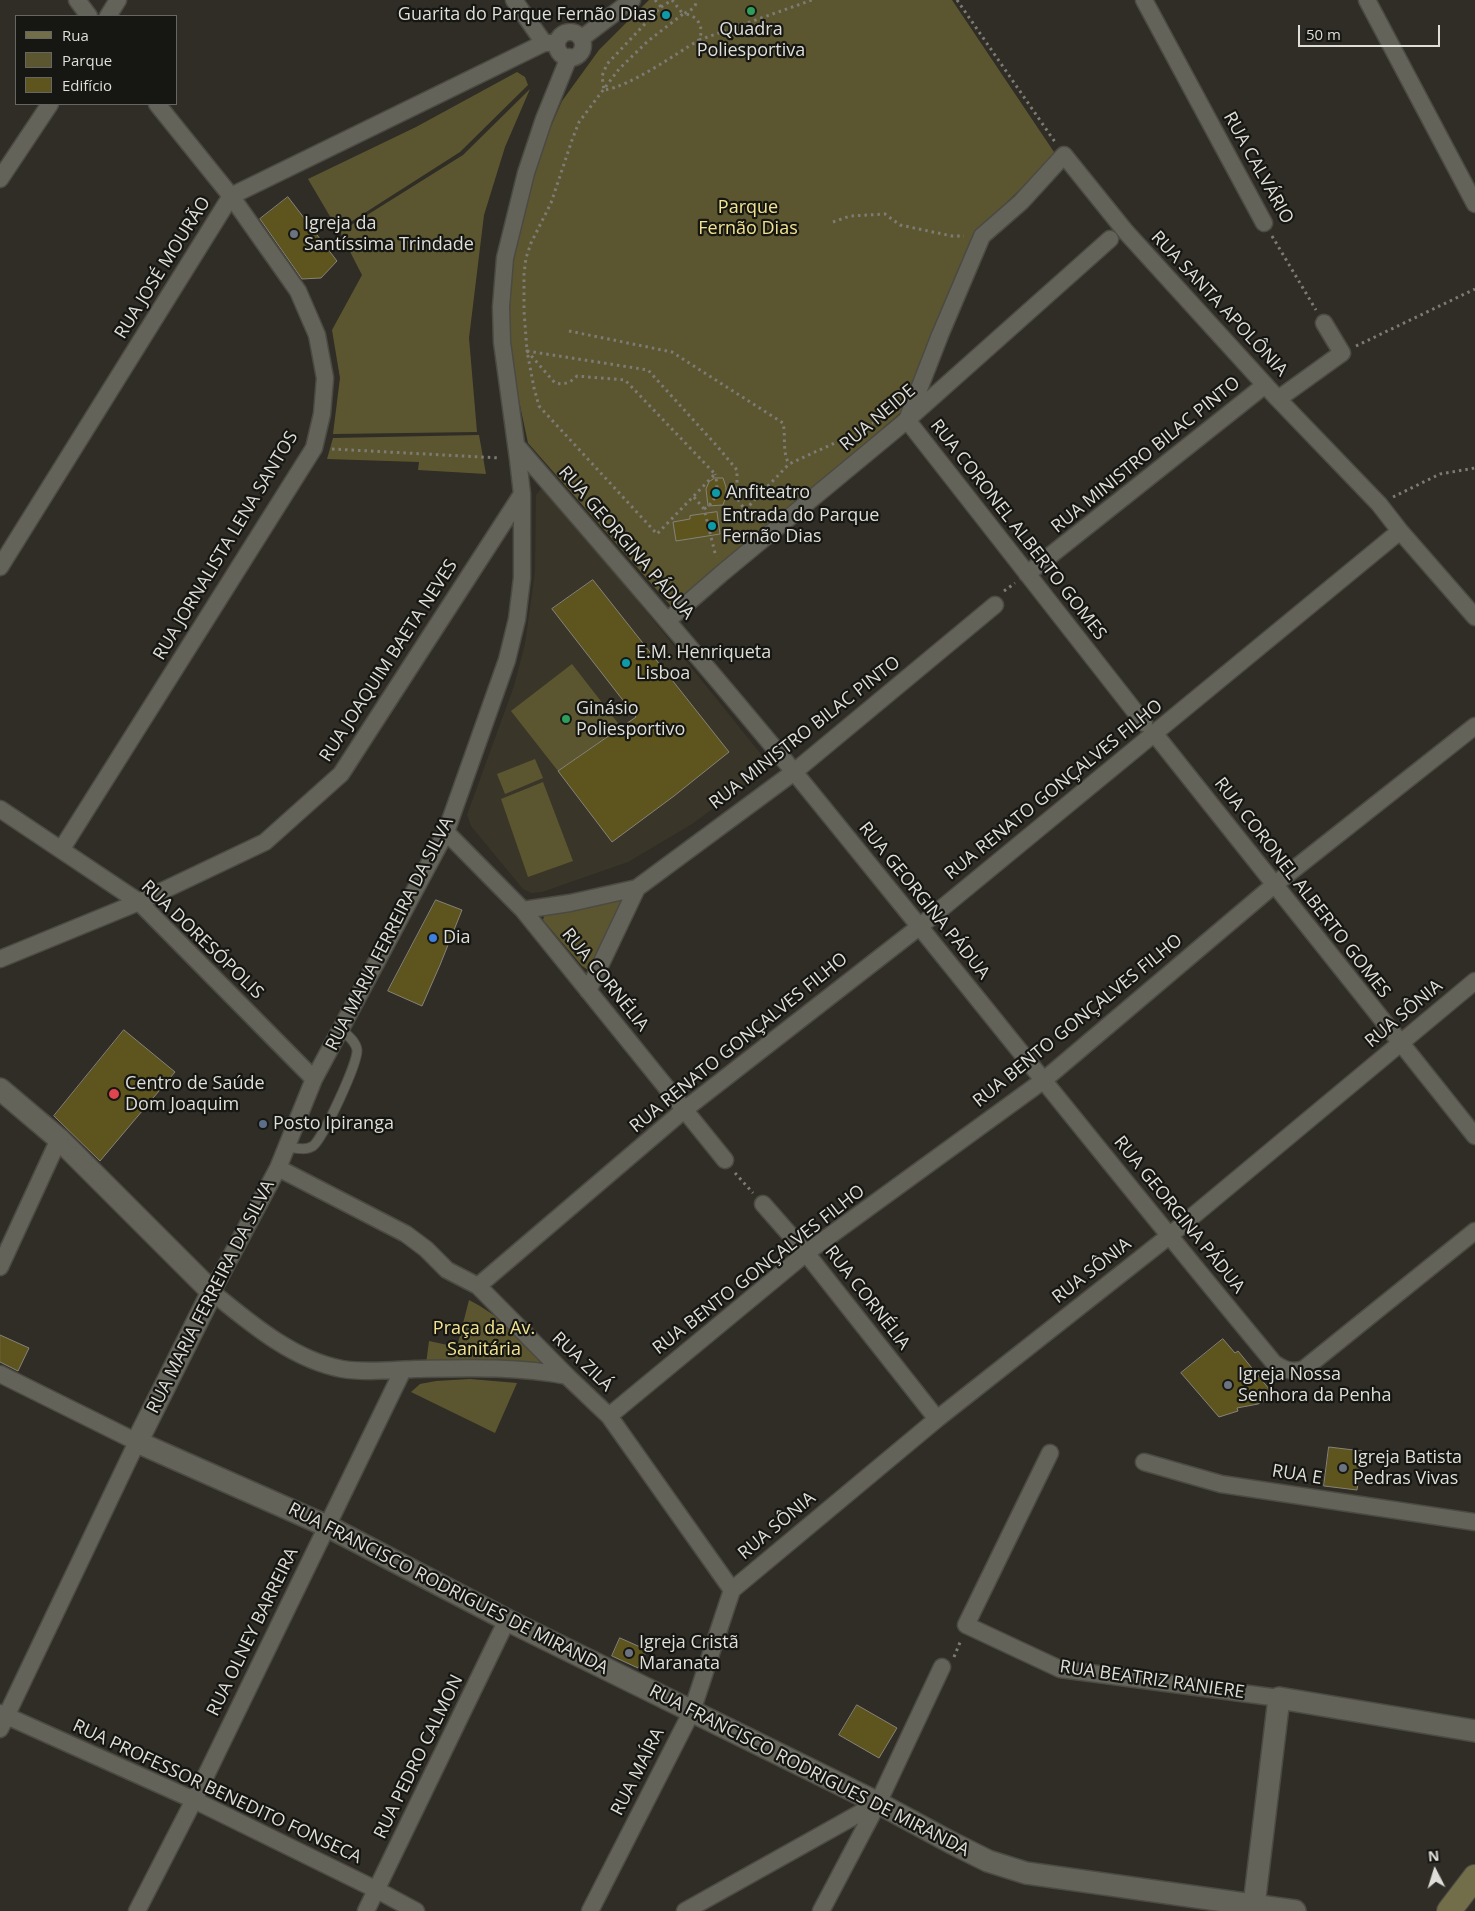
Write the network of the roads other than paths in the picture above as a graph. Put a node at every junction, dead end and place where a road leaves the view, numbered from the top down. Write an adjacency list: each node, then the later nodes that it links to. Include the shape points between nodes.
1 (77, 0): 7 (street)
2 (118, 0): 8 (street)
3 (514, 0): 10 (street)
4 (632, 0): 9 (street)
5 (1144, 0): 18 (street, RUA CALVÁRIO)
6 (1367, 0): 17 (street)
7 (88, 15)
8 (109, 15)
9 (582, 38): 10 (street, via 568,32); 11 (street, via 581,52)
10 (551, 43): 11 (street); 16 (street, RUA JOSÉ MOURÃO)
11 (570, 57): 24 (street, RUA MARIA FERREIRA DA SILVA, via 526,173 505,258 502,342)
12 (49, 105): 15 (street)
13 (158, 105): 16 (street, RUA JORNALISTA LENA SANTOS)
14 (1064, 155): 21 (street, RUA SANTA APOLÔNIA, via 1126,232); 23 (street, RUA CORONEL ALBERTO GOMES, via 1021,202 982,236)
15 (0, 179)
16 (231, 196): 27 (street, RUA JOSÉ MOURÃO); 37 (street, RUA JORNALISTA LENA SANTOS, via 298,291 317,335 325,378 322,414 314,448)
17 (1475, 204)
18 (1264, 223)
19 (1110, 239): 23 (street, RUA NEIDE)
20 (1324, 323): 22 (street, via 1342,353)
21 (1265, 385): 22 (street, RUA SANTA APOLÔNIA); 28 (street, RUA MINISTRO BILAC PINTO)
22 (1278, 399): 26 (street, RUA SANTA APOLÔNIA, via 1379,504)
23 (907, 420): 28 (street, RUA CORONEL ALBERTO GOMES); 31 (street, RUA NEIDE)
24 (517, 452): 25 (street, RUA MARIA FERREIRA DA SILVA); 31 (street, RUA GEORGINA PÁDUA)
25 (522, 494): 36 (street, RUA MARIA FERREIRA DA SILVA, via 522,578 517,620 507,660); 40 (street, RUA JOAQUIM BAETA NEVES, via 341,774 265,842)
26 (1400, 532): 30 (street, RUA SANTA APOLÔNIA); 33 (street, RUA RENATO GONÇALVES FILHO)
27 (0, 567)
28 (1027, 574): 33 (street, RUA CORONEL ALBERTO GOMES)
29 (995, 605): 34 (street, RUA MINISTRO BILAC PINTO)
30 (1475, 616)
31 (668, 621): 34 (street, RUA GEORGINA PÁDUA)
32 (1475, 726): 38 (street, RUA BENTO GONÇALVES FILHO)
33 (1149, 728): 38 (street, RUA CORONEL ALBERTO GOMES); 42 (street, RUA RENATO GONÇALVES FILHO)
34 (794, 772): 39 (street, RUA MINISTRO BILAC PINTO); 42 (street, RUA GEORGINA PÁDUA)
35 (0, 809): 37 (street, RUA DORESÓPOLIS)
36 (446, 832): 41 (street, RUA CORNÉLIA); 46 (street, RUA MARIA FERREIRA DA SILVA)
37 (61, 850): 40 (street, RUA DORESÓPOLIS)
38 (1274, 885): 47 (street, RUA CORONEL ALBERTO GOMES); 49 (street, RUA BENTO GONÇALVES FILHO)
39 (637, 888): 41 (street, RUA MINISTRO BILAC PINTO); 45 (street, RUA MINISTRO BILAC PINTO)
40 (139, 902): 43 (street, RUA JOAQUIM BAETA NEVES); 48 (street, RUA DORESÓPOLIS)
41 (523, 910): 45 (street, RUA CORNÉLIA)
42 (919, 926): 49 (street, RUA GEORGINA PÁDUA); 51 (street, RUA RENATO GONÇALVES FILHO)
43 (0, 959)
44 (1475, 981): 47 (street, RUA SÔNIA)
45 (588, 991): 51 (street, RUA CORNÉLIA)
46 (341, 1029): 48 (street, RUA MARIA FERREIRA DA SILVA); 54 (lane, via 354,1042 357,1051 354,1066 326,1127 313,1145 304,1149)
47 (1400, 1043): 52 (street, RUA CORONEL ALBERTO GOMES); 59 (street, RUA SÔNIA)
48 (314, 1079): 54 (street, RUA MARIA FERREIRA DA SILVA)
49 (1044, 1080): 59 (street, RUA GEORGINA PÁDUA); 60 (street, RUA BENTO GONÇALVES FILHO)
50 (0, 1089): 53 (street)
51 (684, 1110): 55 (street, RUA CORNÉLIA); 62 (street, RUA RENATO GONÇALVES FILHO)
52 (1475, 1136)
53 (59, 1139): 61 (street); 63 (street)
54 (286, 1147): 56 (street, RUA MARIA FERREIRA DA SILVA)
55 (724, 1160)
56 (278, 1168): 62 (street, RUA ZILÁ, via 406,1234 447,1270); 63 (street, RUA MARIA FERREIRA DA SILVA)
57 (763, 1204): 60 (street, RUA CORNÉLIA)
58 (1475, 1231): 59 (street, RUA GEORGINA PÁDUA, via 1297,1371 1289,1371 1274,1363)
59 (1169, 1236): 68 (street, RUA SÔNIA)
60 (806, 1253): 67 (street, RUA BENTO GONÇALVES FILHO); 68 (street, RUA CORNÉLIA)
61 (0, 1267)
62 (478, 1286): 66 (street, RUA ZILÁ)
63 (212, 1292): 64 (street, via 271,1338 325,1364 358,1371); 69 (street, RUA MARIA FERREIRA DA SILVA)
64 (403, 1370): 66 (street, via 538,1370); 73 (street, RUA OLNEY BARREIRA)
65 (0, 1374): 69 (street, RUA FRANCISCO RODRIGUES DE MIRANDA)
66 (567, 1376): 67 (street, RUA ZILÁ)
67 (609, 1416): 74 (street, RUA ZILÁ)
68 (937, 1419): 74 (street, RUA SÔNIA)
69 (137, 1442): 73 (street, RUA FRANCISCO RODRIGUES DE MIRANDA); 79 (street, RUA MARIA FERREIRA DA SILVA)
70 (1050, 1453): 77 (street, RUA BEATRIZ RANIERE, via 966,1625 1060,1669)
71 (1144, 1462): 72 (street, RUA E, via 1221,1484)
72 (1475, 1522)
73 (327, 1526): 75 (street, RUA FRANCISCO RODRIGUES DE MIRANDA); 81 (street, RUA OLNEY BARREIRA)
74 (732, 1590): 78 (street, RUA MAÍRA)
75 (507, 1620): 78 (street, RUA FRANCISCO RODRIGUES DE MIRANDA); 84 (street, RUA PEDRO CALMON)
76 (942, 1667): 82 (street)
77 (1279, 1698): 80 (street, RUA BEATRIZ RANIERE); 85 (street)
78 (692, 1711): 82 (street, RUA FRANCISCO RODRIGUES DE MIRANDA); 89 (street, RUA MAÍRA)
79 (2, 1719): 81 (street, RUA PROFESSOR BENEDITO FONSECA)
80 (1475, 1732)
81 (194, 1800): 84 (street, RUA PROFESSOR BENEDITO FONSECA); 86 (street, RUA OLNEY BARREIRA)
82 (878, 1803): 85 (street, RUA FRANCISCO RODRIGUES DE MIRANDA, via 988,1861 1026,1873); 90 (street); 91 (street)
83 (1475, 1877): 93 (main road)
84 (377, 1890): 87 (street, RUA PEDRO CALMON); 88 (street, RUA PROFESSOR BENEDITO FONSECA)
85 (1254, 1905): 92 (street, RUA FRANCISCO RODRIGUES DE MIRANDA)
86 (137, 1911)
87 (366, 1911)
88 (416, 1911)
89 (590, 1911)
90 (685, 1911)
91 (821, 1911)
92 (1295, 1911)
93 (1449, 1911)

